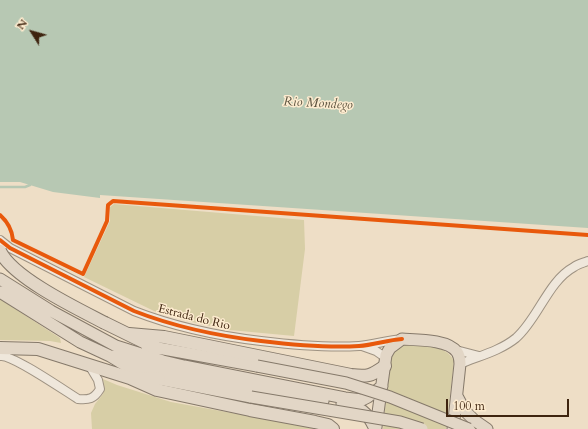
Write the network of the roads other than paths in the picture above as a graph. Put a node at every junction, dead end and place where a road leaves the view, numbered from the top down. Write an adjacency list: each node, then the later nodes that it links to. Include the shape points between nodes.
1 (0, 240): 9 (street, Estrada do Rio, via 10,248 134,311 167,323 228,337 293,345)
2 (0, 251): 6 (highway, bridge, via 17,270 51,294)
3 (588, 261): 15 (street, via 573,267 558,280 516,338 495,352)
4 (0, 278): 7 (main road, via 51,311)
5 (0, 292): 14 (main road, via 80,342)
6 (129, 334): 11 (highway); 16 (highway, via 164,337 351,375 366,376 375,373)
7 (100, 336): 11 (main road); 21 (main road, via 116,346 163,361 344,398 362,400)
8 (402, 339): 9 (street, Estrada do Rio); 12 (main road, via 442,342); 16 (main road, via 390,348)
9 (361, 346): 16 (street, Estrada do Rio, via 370,348)
10 (0, 348): 18 (highway, via 38,349)
11 (156, 348): 27 (main road, bridge, via 346,383 390,396)
12 (456, 350): 15 (street); 17 (main road)
13 (0, 356): 18 (street, via 18,362 78,399 88,400 96,396 100,389)
14 (110, 356): 20 (main road, via 128,367); 24 (main road, via 165,370 356,407 367,414)
15 (479, 356): 17 (street)
16 (386, 362): 21 (main road)
17 (460, 364): 22 (main road)
18 (89, 365): 19 (highway)
19 (130, 378): 20 (highway); 23 (highway, via 158,390 315,422)
20 (159, 379): 25 (main road, bridge, via 400,422)
21 (382, 386): 24 (main road)
22 (457, 396): 26 (main road); 28 (main road, via 464,411)
23 (333, 429)
24 (375, 429)
25 (422, 429)
26 (453, 429)
27 (469, 429)
28 (487, 429)

